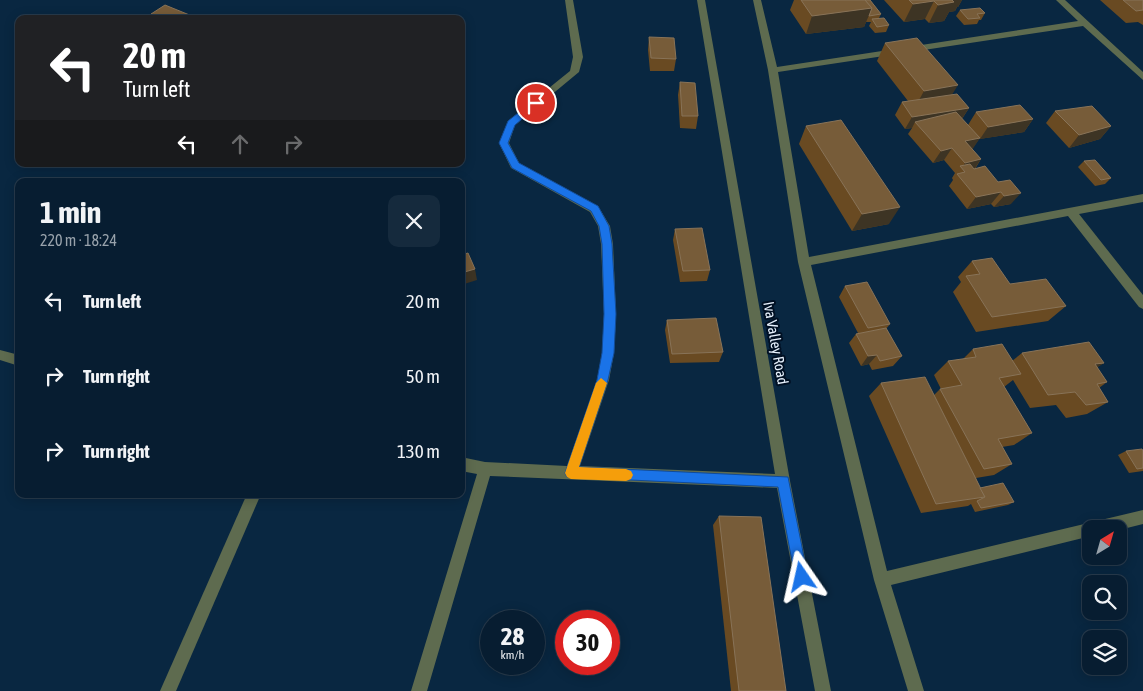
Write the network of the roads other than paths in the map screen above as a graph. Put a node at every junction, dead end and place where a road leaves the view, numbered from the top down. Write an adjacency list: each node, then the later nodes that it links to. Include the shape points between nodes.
1 (569, 0): 16 (street, via 578,57 574,72 511,123 504,143 515,165 594,209 604,226 610,314 608,353 603,380)
2 (700, 0): 17 (street, Iva Valley Road)
3 (757, 0): 6 (street)
4 (1060, 0): 5 (street)
5 (1085, 23): 6 (street); 7 (street)
6 (773, 70): 10 (street)
7 (1143, 78)
8 (1143, 198): 9 (street)
9 (1070, 212): 10 (street); 11 (street)
10 (804, 262): 22 (street)
11 (1143, 304)
12 (0, 354): 13 (street)
13 (15, 360)
14 (465, 465): 15 (street)
15 (485, 469): 16 (street); 24 (street)
16 (571, 473): 17 (street)
17 (783, 481): 25 (street, Iva Valley Road)
18 (252, 498): 23 (street)
19 (1143, 517): 20 (street)
20 (1128, 521)
21 (1082, 532): 22 (street)
22 (882, 580): 26 (street)
23 (168, 691)
24 (419, 691)
25 (823, 691)
26 (916, 691)

